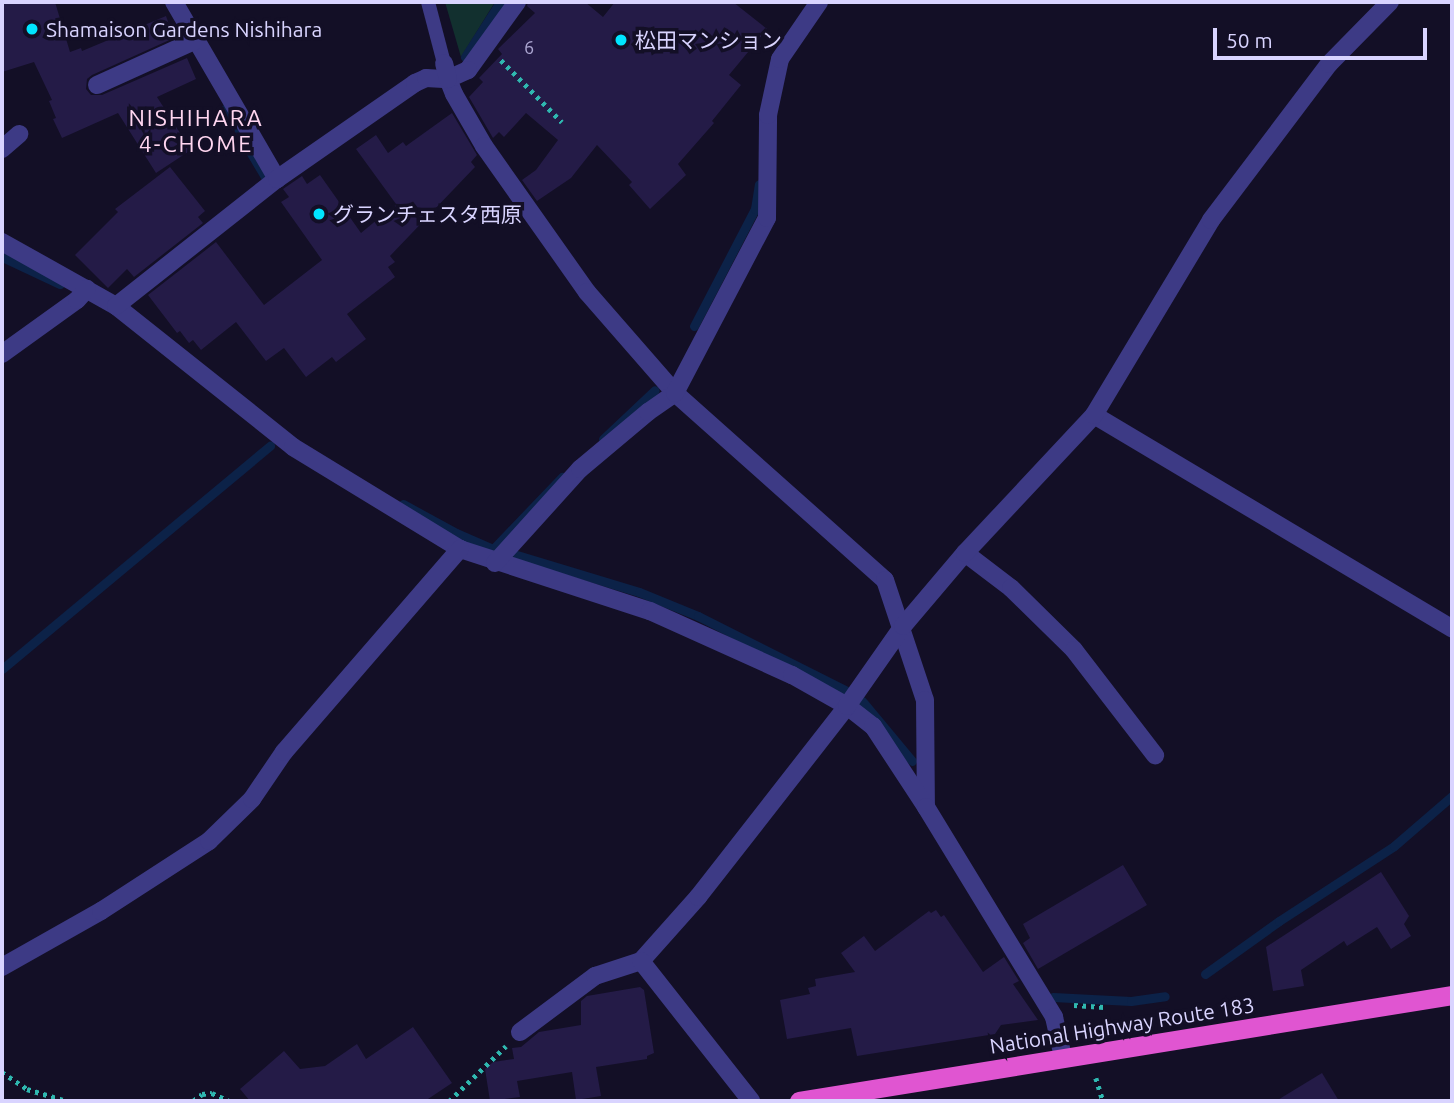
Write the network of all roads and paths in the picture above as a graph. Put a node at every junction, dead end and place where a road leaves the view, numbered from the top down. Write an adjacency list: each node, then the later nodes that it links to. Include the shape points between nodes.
1 (174, 2): 6 (street)
2 (428, 2): 8 (lane)
3 (516, 2): 7 (street)
4 (819, 2): 18 (street, via 780,59 768,115 767,218)
5 (1390, 2): 19 (street, via 1329,64 1211,220)
6 (196, 40): 9 (street); 13 (street)
7 (486, 44): 8 (street, via 468,70); 10 (path)
8 (446, 71): 13 (street, via 415,83); 18 (street, via 484,146 587,292)
9 (97, 85)
10 (562, 122)
11 (19, 134): 12 (street)
12 (2, 149)
13 (277, 179): 16 (street)
14 (2, 242): 15 (street)
15 (87, 289): 16 (street); 17 (street)
16 (116, 306): 20 (street, via 293,447)
17 (2, 354)
18 (675, 393): 22 (street, via 580,469); 23 (street, via 885,580)
19 (1094, 415): 21 (street); 24 (street)
20 (460, 549): 22 (street); 29 (street, via 284,752 252,799 208,841 101,911)
21 (965, 553): 23 (street); 26 (street, via 1011,589 1074,650)
22 (495, 563): 25 (street, via 650,611 792,675)
23 (902, 626): 25 (street); 27 (street, via 925,700)
24 (1452, 628)
25 (846, 706): 27 (street, via 873,726); 28 (street, via 698,897)
26 (1155, 755)
27 (926, 807): 34 (street, via 1054,1017)
28 (641, 961): 33 (street, via 594,976); 41 (street)
29 (2, 967)
30 (1452, 995): 34 (highway, National Highway Route 183)
31 (1062, 1005): 32 (path)
32 (1104, 1007)
33 (520, 1032): 40 (path)
34 (1063, 1057): 42 (highway, National Highway Route 183)
35 (2, 1072): 37 (path, via 27,1089)
36 (1096, 1078): 43 (path)
37 (67, 1101)
38 (193, 1101): 39 (path, via 212,1093)
39 (229, 1101)
40 (449, 1101)
41 (751, 1101)
42 (799, 1101)
43 (1103, 1101)

